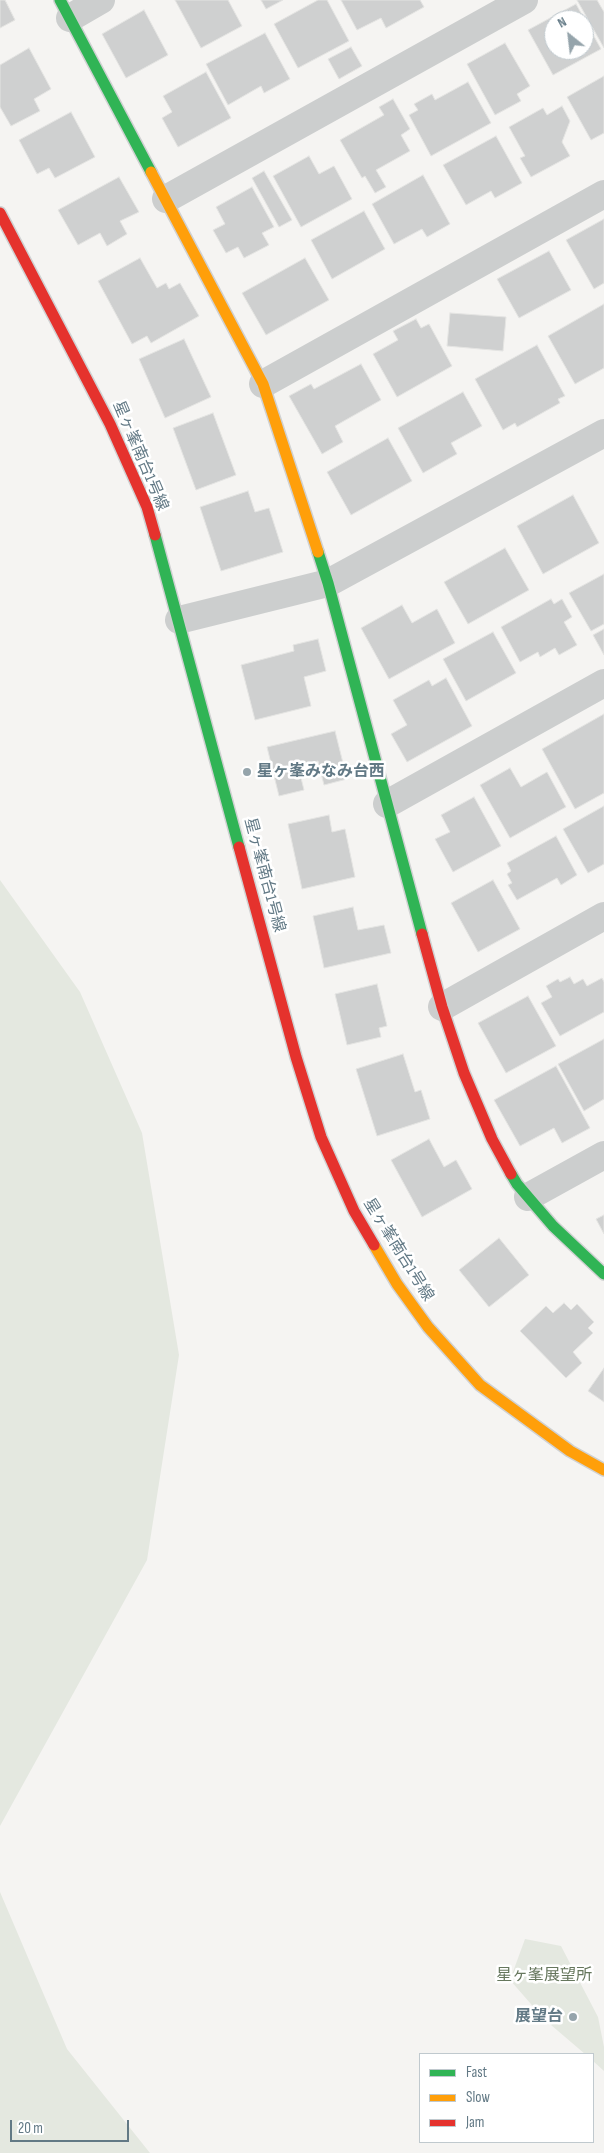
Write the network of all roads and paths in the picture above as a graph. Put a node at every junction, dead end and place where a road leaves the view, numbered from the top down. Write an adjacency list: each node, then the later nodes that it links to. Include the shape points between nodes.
1 (101, 0): 3 (street)
2 (524, 0): 5 (street)
3 (65, 9): 5 (street)
4 (604, 194): 7 (street)
5 (166, 199): 7 (street)
6 (0, 213): 10 (street, 星ヶ峯南台1号線, via 114,432 147,507)
7 (263, 384): 9 (street)
8 (604, 433): 9 (street)
9 (328, 583): 10 (street); 12 (street)
10 (179, 620): 18 (street, 星ヶ峯南台1号線, via 296,1057 321,1137 354,1212 397,1284 428,1327 480,1385 570,1451)
11 (604, 683): 12 (street)
12 (387, 804): 14 (street)
13 (604, 916): 14 (street)
14 (442, 1007): 16 (street, via 492,1139)
15 (604, 1155): 16 (street)
16 (528, 1197): 17 (street, via 553,1226)
17 (604, 1274)
18 (604, 1470)

